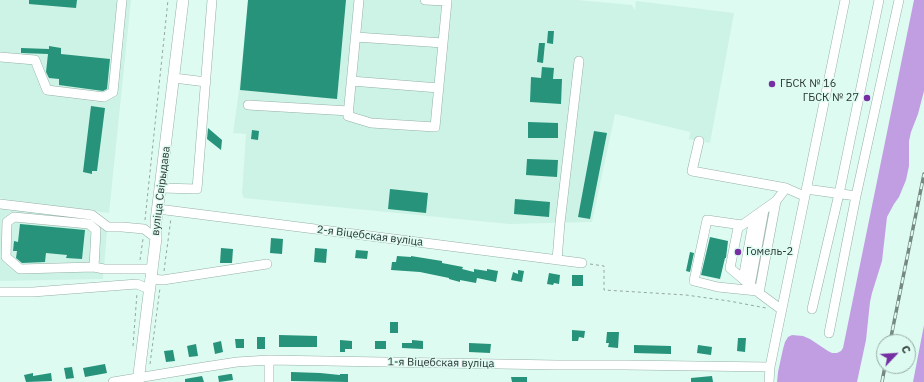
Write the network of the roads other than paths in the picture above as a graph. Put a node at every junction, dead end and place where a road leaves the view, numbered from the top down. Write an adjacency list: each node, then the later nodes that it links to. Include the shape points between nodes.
1 (122, 0): 11 (street, via 113,92 104,97 47,90 35,60)
2 (183, 0): 13 (main road, вуліца Свірыдава)
3 (212, 0): 15 (street)
4 (359, 0): 9 (street)
5 (425, 0): 10 (street, via 447,1)
6 (845, 0): 22 (street)
7 (879, 0): 23 (street)
8 (899, 0): 24 (street)
9 (356, 37): 10 (street); 14 (street)
10 (443, 43): 16 (street)
11 (0, 57)
12 (579, 61): 29 (street)
13 (174, 78): 15 (street); 20 (main road, вуліца Свірыдава)
14 (351, 81): 16 (street); 18 (street)
15 (206, 82): 20 (street, via 197,189)
16 (439, 88): 18 (street, via 435,127 371,123 348,116)
17 (248, 105): 18 (street)
18 (349, 111)
19 (699, 141): 21 (street, via 692,171)
20 (161, 188): 26 (main road, вуліца Свірыдава)
21 (786, 188): 22 (street); 27 (street)
22 (805, 193): 23 (street); 37 (street)
23 (839, 194): 24 (street); 36 (street)
24 (856, 196): 38 (street)
25 (0, 204): 28 (street, via 92,215 108,227 144,229)
26 (158, 209): 28 (main road, вуліца Свірыдава); 29 (street, 2-я Віцебская вуліца)
27 (757, 214): 34 (street); 34 (street); 34 (street); 34 (street, via 707,220 694,281 718,287)
28 (156, 238): 33 (main road, вуліца Свірыдава)
29 (557, 260): 30 (street, 2-я Віцебская вуліца)
30 (582, 263)
31 (267, 264): 33 (street, via 163,280)
32 (94, 267): 32 (street, via 96,230 89,224 14,217 7,222 6,257 20,269); 33 (street, via 139,269)
33 (150, 279): 35 (street, via 137,284); 41 (main road, вуліца Свірыдава)
34 (748, 283): 37 (street)
35 (0, 292)
36 (812, 309)
37 (782, 310): 40 (street)
38 (829, 333)
39 (269, 360): 40 (street, 1-я Віцебская вуліца); 41 (street, 1-я Віцебская вуліца, via 237,362); 43 (street)
40 (770, 367): 44 (street)
41 (142, 379): 42 (street, 1-я Віцебская вуліца)
42 (113, 382)
43 (269, 382)
44 (769, 382)

